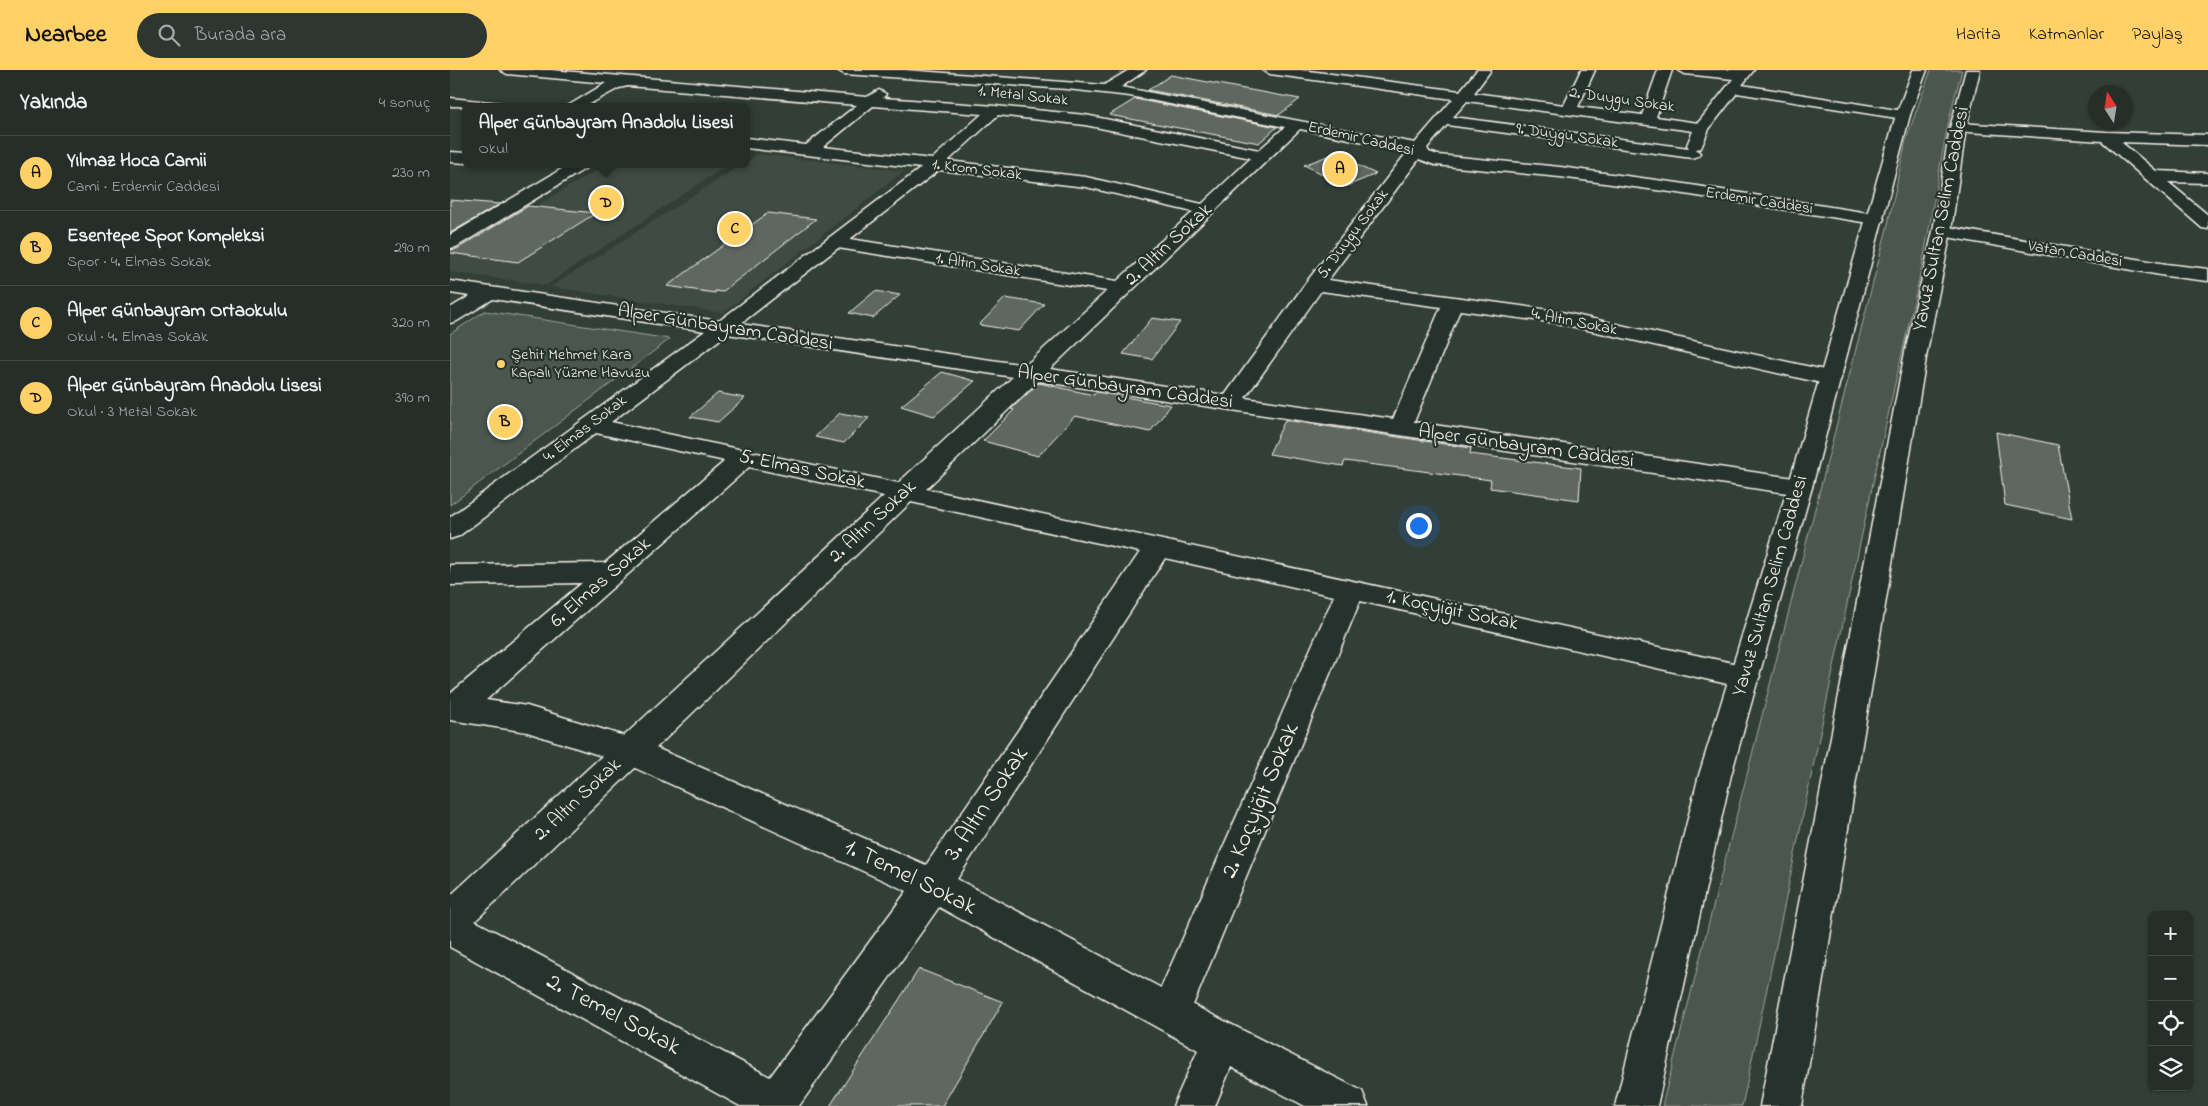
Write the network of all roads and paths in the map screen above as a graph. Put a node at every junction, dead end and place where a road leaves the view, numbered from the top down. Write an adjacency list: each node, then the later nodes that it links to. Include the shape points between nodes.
1 (507, 70): 16 (street, 1. Metal Sokak)
2 (657, 70): 16 (street)
3 (844, 70): 14 (street, Erdemir Caddesi)
4 (1140, 70): 21 (street)
5 (1275, 70): 18 (street, 2. Duygu Sokak)
6 (1384, 70): 18 (street)
7 (1484, 70): 22 (street, 5. Duygu Sokak)
8 (1588, 70): 27 (street)
9 (1665, 70): 31 (street)
10 (1685, 70): 13 (street)
11 (1920, 70): 29 (street, Yavuz Sultan Selim Caddesi)
12 (1973, 70): 34 (street, Yavuz Sultan Selim Caddesi)
13 (1745, 73): 19 (street)
14 (904, 74): 15 (street, Erdemir Caddesi); 23 (street)
15 (1016, 75): 17 (street, Erdemir Caddesi)
16 (628, 82): 20 (street, 1. Metal Sokak); 25 (street, via 615,84)
17 (1043, 83): 21 (street, Erdemir Caddesi); 28 (street)
18 (1373, 84): 22 (street, 2. Duygu Sokak)
19 (1733, 88): 29 (street); 33 (street)
20 (709, 89): 23 (street, 1. Metal Sokak); 24 (street)
21 (1107, 89): 32 (street, Erdemir Caddesi)
22 (1466, 96): 27 (street, 2. Duygu Sokak); 30 (street, 5. Duygu Sokak)
23 (872, 100): 26 (street, 1. Metal Sokak); 39 (street)
24 (686, 102)
25 (580, 103)
26 (995, 110): 28 (street, 1. Metal Sokak); 42 (street, 4. Elmas Sokak)
27 (1569, 110): 31 (street, 2. Duygu Sokak)
28 (1026, 113): 41 (street, 1. Metal Sokak, via 1085,120)
29 (1903, 115): 48 (street, Yavuz Sultan Selim Caddesi)
30 (1442, 120): 38 (street, 5. Duygu Sokak); 40 (street, 9. Duygu Sokak)
31 (1647, 121): 33 (street, 2. Duygu Sokak)
32 (1297, 124): 38 (street, Erdemir Caddesi); 41 (street, 2. Altın Sokak)
33 (1702, 128): 40 (street)
34 (1958, 128): 35 (street); 50 (street, Yavuz Sultan Selim Caddesi)
35 (2106, 136): 36 (street); 44 (street)
36 (2208, 140)
37 (750, 144): 39 (street, 1. Krom Sokak)
38 (1419, 148): 46 (street, Erdemir Caddesi, via 1423,155 1435,160); 54 (street, 5. Duygu Sokak)
39 (809, 151): 42 (street, 1. Krom Sokak)
40 (1692, 153): 46 (street)
41 (1263, 156): 47 (street, 2. Altın Sokak)
42 (935, 165): 47 (street, 1. Krom Sokak, via 1086,182); 51 (street, 4. Elmas Sokak)
43 (571, 168): 52 (street)
44 (2152, 176): 45 (street); 49 (street)
45 (2208, 178)
46 (1678, 188): 48 (street, Erdemir Caddesi)
47 (1206, 210): 56 (street, 2. Altın Sokak)
48 (1875, 219): 62 (street, Yavuz Sultan Selim Caddesi)
49 (2208, 224)
50 (1942, 231): 53 (street, Vatan Caddesi); 86 (street, Yavuz Sultan Selim Caddesi, via 1916,352)
51 (834, 242): 56 (street, 1. Altın Sokak); 60 (street, 4. Elmas Sokak)
52 (450, 243)
53 (2208, 275)
54 (1315, 284): 58 (street, 4. Altın Sokak); 63 (street, 5. Duygu Sokak)
55 (450, 286): 57 (street, Alper Günbayram Caddesi)
56 (1123, 288): 61 (street, 2. Altın Sokak)
57 (489, 293): 59 (street); 60 (street, Alper Günbayram Caddesi)
58 (1453, 302): 62 (street, 4. Altın Sokak, via 1557,317); 65 (street)
59 (450, 317)
60 (722, 328): 61 (street, Alper Günbayram Caddesi); 64 (street, 4. Elmas Sokak)
61 (1032, 374): 63 (street, Alper Günbayram Caddesi); 68 (street, 2. Altın Sokak)
62 (1830, 378): 67 (street, Yavuz Sultan Selim Caddesi)
63 (1230, 403): 65 (street, Alper Günbayram Caddesi)
64 (591, 425): 66 (street, 5. Elmas Sokak); 69 (street, 4. Elmas Sokak)
65 (1400, 429): 67 (street, Alper Günbayram Caddesi)
66 (744, 458): 68 (street, 5. Elmas Sokak); 71 (street, 6. Elmas Sokak)
67 (1800, 488): 74 (street, Yavuz Sultan Selim Caddesi)
68 (905, 492): 70 (street, 5. Elmas Sokak); 76 (street, 2. Altın Sokak)
69 (450, 530)
70 (1158, 547): 73 (street, 1. Koçyiğit Sokak); 77 (street, 3. Altın Sokak)
71 (612, 573): 72 (street); 75 (street, 6. Elmas Sokak)
72 (450, 575)
73 (1351, 589): 74 (street, 1. Koçyiğit Sokak); 80 (street, 2. Koçyiğit Sokak)
74 (1745, 676): 85 (street, Yavuz Sultan Selim Caddesi, via 1715,776)
75 (454, 707): 76 (street, 1. Temel Sokak, via 526,719)
76 (630, 751): 77 (street, 1. Temel Sokak); 78 (street, 2. Altın Sokak)
77 (933, 885): 80 (street, 1. Temel Sokak); 82 (street, 3. Altın Sokak)
78 (450, 920)
79 (450, 927): 82 (street, 2. Temel Sokak)
80 (1170, 1014): 81 (street, 1. Temel Sokak)
81 (1222, 1041): 83 (street); 84 (street, 1. Temel Sokak)
82 (775, 1105)
83 (1194, 1106)
84 (1347, 1106)
85 (1636, 1106)
86 (1781, 1106)

